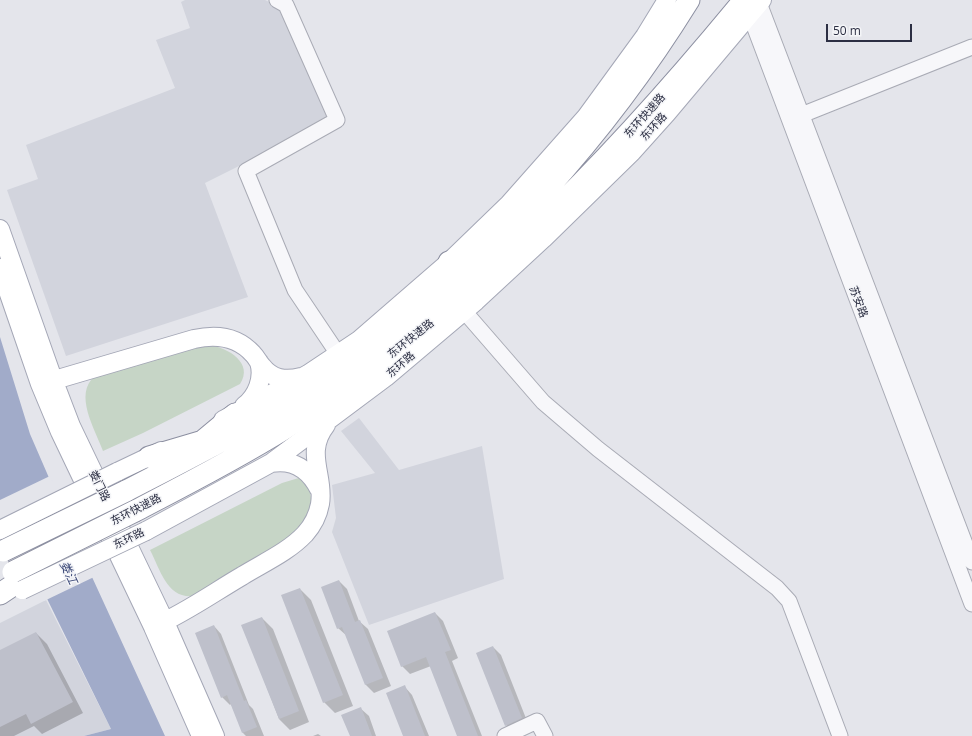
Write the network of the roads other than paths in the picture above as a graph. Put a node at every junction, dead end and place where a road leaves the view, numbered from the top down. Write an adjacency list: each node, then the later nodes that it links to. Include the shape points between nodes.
1 (277, 0): 13 (street, via 286,5 337,120 246,171 295,290)
2 (668, 0): 9 (main road, via 586,117 509,204)
3 (689, 0): 8 (highway, 东环快速路, via 661,45 605,121)
4 (753, 3): 6 (street, 苏安路); 8 (highway, 东环快速路, via 575,190); 12 (main road, 东环路, via 667,113 632,152 543,239)
5 (972, 47): 6 (street)
6 (796, 118): 26 (street, 苏安路); 30 (street, 苏安路)
7 (0, 229): 16 (main road, 娄门路)
8 (494, 256): 9 (highway); 11 (highway, 东环快速路); 27 (highway, 东环快速路, bridge, via 425,328 320,405 256,446 83,536)
9 (449, 262): 11 (highway); 13 (main road, via 359,340)
10 (0, 268): 16 (main road, 娄门路)
11 (436, 297): 17 (highway, 东环快速路, via 366,353)
12 (464, 311): 18 (main road, 东环路); 36 (street, via 542,402 598,449 777,588 789,601)
13 (338, 354): 15 (main road)
14 (259, 362): 15 (main road, via 270,374 279,378); 16 (main road, via 251,351 238,342 226,337 209,336); 17 (main road, via 258,388)
15 (308, 374): 17 (main road)
16 (47, 382): 31 (main road, 娄门路, via 67,448)
17 (242, 421): 19 (highway); 20 (main road); 22 (highway, 东环快速路)
18 (329, 421): 21 (main road, 东环路); 23 (main road, via 316,443)
19 (203, 441): 20 (highway); 22 (highway)
20 (149, 457): 24 (main road, bridge)
21 (271, 462): 23 (main road, via 301,467 310,475); 27 (main road, 东环路, bridge, via 146,531)
22 (172, 467): 25 (highway, 东环快速路, bridge)
23 (320, 491): 31 (main road, via 316,516 299,540)
24 (0, 530)
25 (1, 552)
26 (972, 562)
27 (13, 581): 28 (highway, 东环快速路); 29 (main road, 东环路)
28 (0, 594)
29 (0, 599)
30 (972, 604)
31 (159, 624): 32 (main road, 娄门路); 33 (main road, 娄门路)
32 (201, 736)
33 (215, 736)
34 (505, 736): 35 (street, via 537,721)
35 (545, 736)
36 (840, 736)

